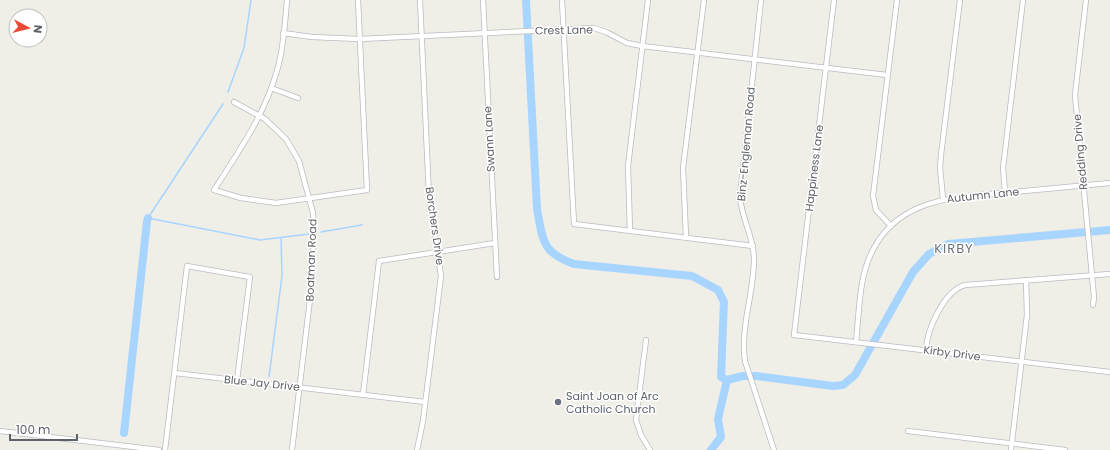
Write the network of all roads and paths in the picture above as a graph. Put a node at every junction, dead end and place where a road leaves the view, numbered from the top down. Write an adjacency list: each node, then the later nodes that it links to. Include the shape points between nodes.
1 (287, 0): 16 (street)
2 (358, 0): 18 (street)
3 (420, 0): 17 (street, Borchers Drive)
4 (483, 0): 15 (street, Swann Lane)
5 (562, 0): 14 (street)
6 (648, 0): 19 (street)
7 (704, 0): 20 (street)
8 (762, 0): 21 (street, Binz-Engleman Road)
9 (834, 0): 22 (street, Happiness Lane)
10 (897, 0): 23 (street)
11 (960, 0): 32 (street, via 941,155)
12 (1023, 0): 30 (street, via 1003,168)
13 (1086, 0): 29 (street, Redding Drive, via 1075,95)
14 (564, 29): 15 (street, Crest Lane); 19 (street, Crest Lane, via 598,29 627,43); 34 (street, via 574,224)
15 (484, 32): 17 (street, Crest Lane); 36 (street, Swann Lane)
16 (283, 33): 18 (street, Crest Lane, via 318,38); 24 (street, via 278,67)
17 (422, 35): 18 (street, Crest Lane); 38 (street, Borchers Drive, via 429,196)
18 (360, 39): 31 (street, via 367,190)
19 (642, 46): 20 (street, Crest Lane); 34 (street, via 628,166)
20 (697, 52): 21 (street, Crest Lane); 35 (street, via 683,176)
21 (754, 59): 22 (street, Crest Lane); 37 (street, Binz-Engleman Road, via 740,196 741,212)
22 (826, 68): 23 (street, Crest Lane); 44 (street, Happiness Lane)
23 (888, 75): 33 (street, via 873,196 876,210)
24 (271, 88): 25 (street); 27 (street)
25 (298, 98)
26 (234, 102): 27 (street, Boatman Road)
27 (260, 116): 31 (street, Boatman Road, via 277,129 295,151); 31 (street, via 214,190 270,204)
28 (1110, 183): 29 (street, Autumn Lane)
29 (1084, 186): 30 (street, Autumn Lane); 40 (street, Redding Drive)
30 (1005, 192): 32 (street, Autumn Lane)
31 (310, 198): 52 (street, Boatman Road, via 314,220 312,268)
32 (943, 199): 33 (street, Autumn Lane, via 911,210)
33 (891, 226): 46 (street, Autumn Lane, via 874,247 866,264)
34 (630, 231): 35 (street)
35 (686, 237): 37 (street)
36 (495, 242): 38 (street); 41 (street, Swann Lane)
37 (753, 246): 63 (street, Binz-Engleman Road, via 754,270 744,346 746,367)
38 (437, 252): 53 (street, via 379,261); 54 (street, Borchers Drive, via 441,276)
39 (1110, 274): 40 (street)
40 (1092, 276): 42 (street); 43 (street, Redding Drive)
41 (497, 277)
42 (1026, 280): 47 (street, via 958,287 951,293 936,317 928,334); 48 (street, via 1028,305)
43 (1093, 305)
44 (794, 335): 46 (street, Kirby Drive)
45 (646, 340): 62 (street, via 636,420)
46 (858, 342): 47 (street, Kirby Drive)
47 (926, 350): 48 (street, Kirby Drive)
48 (1021, 361): 49 (street, Kirby Drive); 57 (street)
49 (1110, 372)
50 (175, 373): 51 (street, Blue Jay Drive); 51 (street, via 187,266 250,277); 59 (street)
51 (237, 380): 52 (street, Blue Jay Drive)
52 (300, 387): 53 (street, Blue Jay Drive); 60 (street, Boatman Road)
53 (363, 395): 54 (street, Blue Jay Drive)
54 (426, 402): 61 (street, Borchers Drive)
55 (0, 431): 58 (street)
56 (908, 431): 57 (street)
57 (1012, 444): 64 (street); 65 (street)
58 (159, 450)
59 (166, 450)
60 (292, 450)
61 (417, 450)
62 (650, 450)
63 (774, 450)
64 (1011, 450)
65 (1064, 450)

